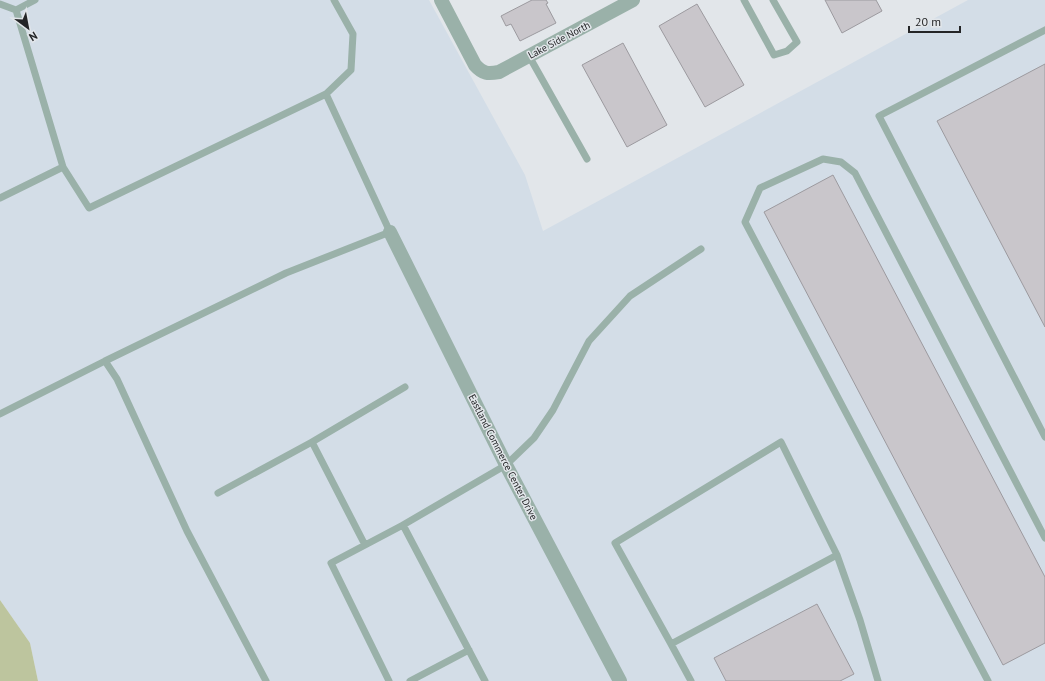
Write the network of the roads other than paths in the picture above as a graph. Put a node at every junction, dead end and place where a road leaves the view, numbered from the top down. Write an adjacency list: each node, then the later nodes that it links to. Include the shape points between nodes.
1 (34, 0): 8 (lane)
2 (334, 0): 11 (lane, via 353,34 351,70)
3 (441, 0): 10 (street, Lake Side North, via 479,70 492,74)
4 (633, 0): 10 (street, Lake Side North)
5 (744, 0): 6 (lane, via 774,55 787,51 797,42)
6 (773, 0)
7 (0, 4): 8 (lane)
8 (16, 10): 13 (lane)
9 (1045, 30): 20 (lane, via 879,116)
10 (529, 56): 12 (lane)
11 (326, 94): 13 (lane, via 89,208); 15 (lane)
12 (586, 159)
13 (63, 167): 14 (lane)
14 (0, 198)
15 (390, 232): 17 (lane, via 286,273); 22 (street, Eastland Commerce Center Drive)
16 (701, 249): 22 (lane, via 630,296 589,341 553,410 534,438)
17 (105, 361): 19 (lane); 30 (lane, via 117,379 187,531)
18 (405, 387): 21 (lane)
19 (0, 414)
20 (1045, 437)
21 (312, 442): 23 (lane); 26 (lane)
22 (506, 465): 24 (lane); 34 (street, Eastland Commerce Center Drive)
23 (218, 493)
24 (403, 525): 26 (lane); 29 (lane)
25 (1045, 538): 37 (lane, via 855,173 841,162 822,159 760,188 745,222)
26 (365, 545): 31 (lane, via 331,563)
27 (837, 555): 28 (lane); 28 (lane, via 781,442 616,543); 36 (lane)
28 (671, 644): 35 (lane)
29 (469, 650): 32 (lane); 33 (lane)
30 (266, 681)
31 (389, 681)
32 (410, 681)
33 (485, 681)
34 (620, 681)
35 (691, 681)
36 (878, 681)
37 (988, 681)

